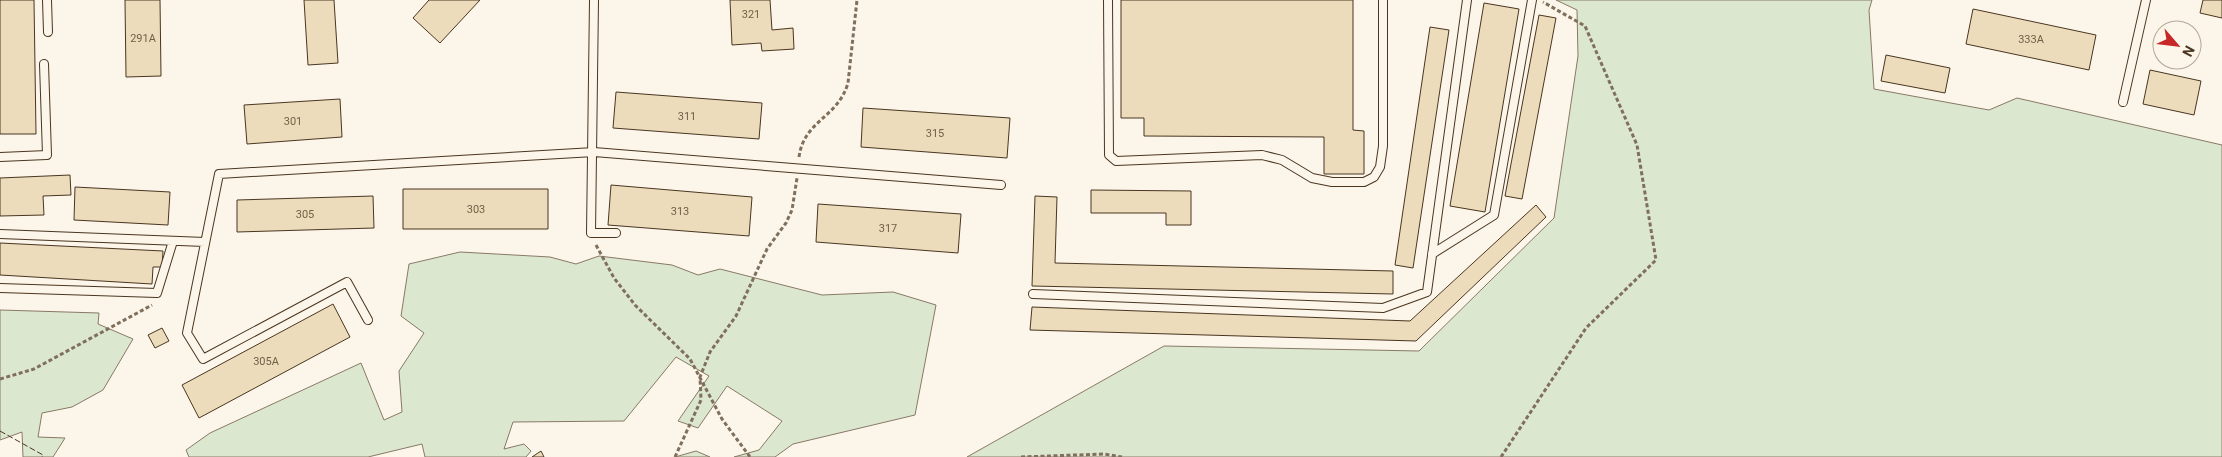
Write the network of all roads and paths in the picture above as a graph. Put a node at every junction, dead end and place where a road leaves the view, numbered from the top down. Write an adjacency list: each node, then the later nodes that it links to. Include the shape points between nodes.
1 (47, 0): 10 (lane)
2 (594, 0): 13 (lane)
3 (856, 0): 15 (path, via 844,96 829,114 809,129 800,148)
4 (1108, 0): 5 (lane, via 1109,155 1116,161 1262,155 1282,160 1312,178 1332,182 1364,182 1374,177 1380,167 1383,146)
5 (1383, 0)
6 (1466, 0): 22 (lane)
7 (1532, 0): 22 (lane, via 1494,215)
8 (1538, 0): 33 (path, via 1585,26 1637,144 1656,260 1586,328)
9 (2146, 0): 12 (lane)
10 (48, 32)
11 (44, 64): 14 (lane, via 47,155)
12 (2123, 102)
13 (594, 152): 15 (lane); 17 (lane); 21 (lane, via 219,174)
14 (0, 157)
15 (797, 169): 16 (lane); 27 (path, via 792,210 786,223 767,249 736,316 710,352)
16 (1001, 185)
17 (591, 233): 18 (lane); 27 (path, via 614,278 635,305 690,359)
18 (616, 233)
19 (0, 234): 20 (lane)
20 (173, 242): 21 (lane); 24 (lane)
21 (205, 242): 26 (lane, via 186,333 203,359 347,282)
22 (1432, 254): 25 (lane, via 1427,292 1383,308)
23 (0, 288): 24 (lane)
24 (157, 293): 28 (path, via 152,305 34,369)
25 (1033, 294)
26 (368, 320)
27 (700, 377): 29 (path, via 701,400); 30 (path, via 722,419)
28 (0, 379)
29 (675, 457)
30 (750, 457)
31 (1021, 457): 32 (path, via 1104,454)
32 (1122, 457)
33 (1501, 457)

